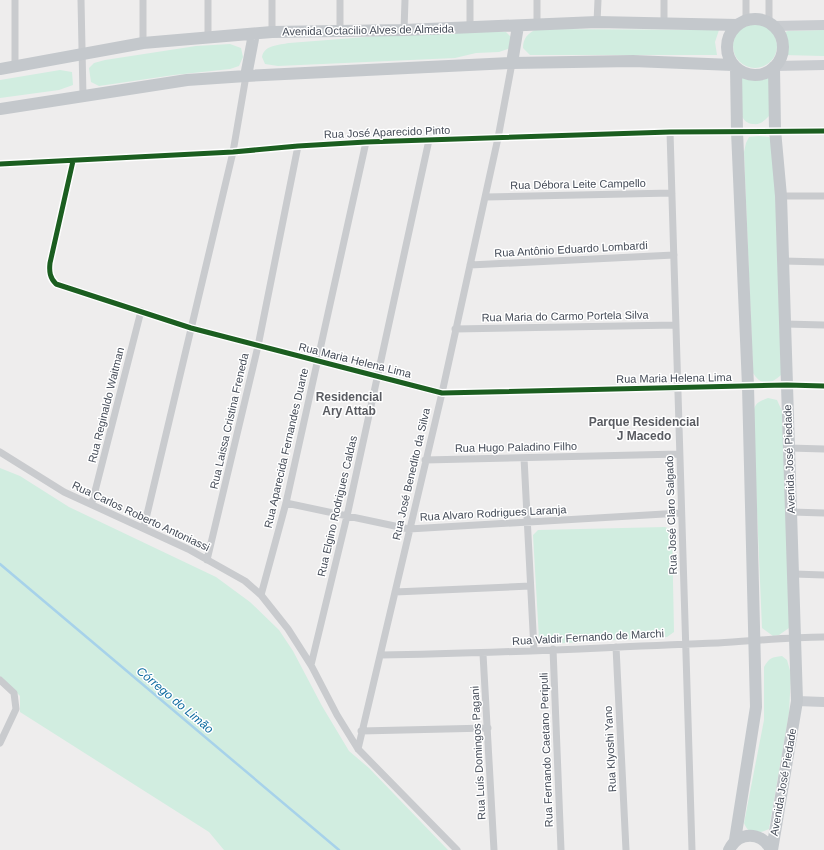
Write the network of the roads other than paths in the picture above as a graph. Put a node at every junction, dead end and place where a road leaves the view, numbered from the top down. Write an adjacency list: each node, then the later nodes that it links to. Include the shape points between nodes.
1 (15, 0): 31 (street)
2 (81, 0): 28 (street)
3 (143, 0): 27 (street)
4 (208, 0): 26 (street)
5 (272, 0): 23 (street)
6 (340, 0): 24 (street)
7 (405, 0): 22 (street)
8 (470, 0): 21 (street)
9 (537, 0): 17 (street)
10 (598, 0): 14 (street)
11 (664, 0): 15 (street)
12 (746, 0): 16 (street)
13 (769, 0): 18 (street)
14 (598, 22): 15 (main road, Avenida Octacilio Alves de Almeida); 17 (main road, Avenida Octacilio Alves de Almeida)
15 (664, 23): 16 (main road, Avenida Octacilio Alves de Almeida)
16 (742, 23): 18 (main road, via 758,20); 32 (main road, via 733,30 728,44 730,58)
17 (537, 24): 20 (main road, Avenida Octacilio Alves de Almeida)
18 (771, 24): 19 (street); 33 (main road, via 780,35 783,47)
19 (824, 25)
20 (518, 26): 21 (main road, Avenida Octacilio Alves de Almeida); 29 (main road)
21 (470, 28): 22 (main road, Avenida Octacilio Alves de Almeida)
22 (404, 30): 24 (main road, Avenida Octacilio Alves de Almeida)
23 (272, 32): 24 (main road, Avenida Octacilio Alves de Almeida); 25 (main road, Avenida Octacilio Alves de Almeida)
24 (340, 32)
25 (254, 34): 26 (main road, Avenida Octacilio Alves de Almeida); 35 (main road)
26 (208, 37): 27 (main road, Avenida Octacilio Alves de Almeida)
27 (143, 43): 28 (main road, Avenida Octacilio Alves de Almeida)
28 (81, 54): 31 (main road, Avenida Octacilio Alves de Almeida); 36 (street)
29 (512, 63): 32 (main road, via 633,61); 35 (main road); 42 (street, Rua José Benedito da Silva)
30 (824, 65): 33 (street)
31 (16, 66): 34 (main road, Avenida Octacilio Alves de Almeida)
32 (735, 66): 33 (main road, via 755,75); 39 (main road)
33 (775, 66): 38 (main road, Avenida José Piedade)
34 (0, 69)
35 (246, 76): 36 (main road, via 186,80); 46 (street)
36 (83, 96): 37 (main road)
37 (0, 109)
38 (775, 130): 39 (street, Rua José Aparecido Pinto); 40 (street, Rua José Aparecido Pinto); 50 (main road, Avenida José Piedade)
39 (737, 131): 41 (street, Rua José Aparecido Pinto); 67 (main road)
40 (824, 131)
41 (670, 132): 42 (street, Rua José Aparecido Pinto); 49 (street, Rua José Claro Salgado)
42 (498, 138): 43 (street, Rua José Aparecido Pinto); 52 (street, Rua José Benedito da Silva)
43 (429, 140): 44 (street, Rua José Aparecido Pinto); 65 (street, Rua Elgino Rodrigues Caldas)
44 (366, 142): 45 (street, Rua José Aparecido Pinto); 64 (street, Rua Aparecida Fernandes Duarte)
45 (298, 146): 46 (street, Rua José Aparecido Pinto); 63 (street, Rua Laissa Cristina Freneda)
46 (233, 152): 47 (street, Rua José Aparecido Pinto); 61 (street)
47 (73, 161): 48 (street, Rua José Aparecido Pinto); 57 (street, Rua Maria Helena Lima, via 50,263 52,279 56,284)
48 (0, 164)
49 (672, 193): 52 (street, Rua Débora Leite Campello); 53 (street, Rua José Claro Salgado)
50 (780, 196): 51 (street); 54 (main road, Avenida José Piedade)
51 (824, 196)
52 (486, 197): 56 (street, Rua José Benedito da Silva)
53 (674, 255): 56 (street, Rua Antônio Eduardo Lombardi); 58 (street, Rua José Claro Salgado)
54 (783, 261): 55 (street); 59 (main road, Avenida José Piedade)
55 (824, 262)
56 (470, 265): 62 (street, Rua José Benedito da Silva)
57 (141, 311): 61 (street, Rua Maria Helena Lima); 78 (street, Rua Reginaldo Waitman)
58 (676, 324): 62 (street, Rua Maria do Carmo Portela Silva); 69 (street, Rua José Claro Salgado)
59 (785, 324): 60 (street); 66 (main road, Avenida José Piedade)
60 (824, 325)
61 (191, 328): 63 (street, Rua Maria Helena Lima); 84 (street)
62 (455, 329): 70 (street, Rua José Benedito da Silva)
63 (258, 346): 64 (street, Rua Maria Helena Lima); 86 (street, Rua Laissa Cristina Freneda)
64 (317, 361): 65 (street, Rua Maria Helena Lima); 77 (street, Rua Aparecida Fernandes Duarte)
65 (378, 375): 70 (street, Rua Maria Helena Lima); 82 (street, Rua Elgino Rodrigues Caldas)
66 (787, 385): 67 (street, Rua Maria Helena Lima); 68 (street, Rua Maria Helena Lima); 71 (main road, Avenida José Piedade)
67 (748, 386): 69 (street, Rua Maria Helena Lima); 94 (main road)
68 (824, 386)
69 (677, 388): 70 (street, Rua Maria Helena Lima); 74 (street, Rua José Claro Salgado)
70 (442, 393): 76 (street, Rua José Benedito da Silva)
71 (789, 448): 72 (street); 79 (main road, Avenida José Piedade)
72 (824, 449)
73 (0, 452): 78 (street, Rua Carlos Roberto Antoniassi, via 64,492)
74 (679, 454): 75 (street, Rua Hugo Paladino Filho); 81 (street, Rua José Claro Salgado)
75 (524, 458): 76 (street, Rua Hugo Paladino Filho); 83 (street)
76 (425, 460): 85 (street, Rua José Benedito da Silva)
77 (286, 503): 82 (street, Rua Alvaro Rodrigues Laranja); 91 (street, Rua Aparecida Fernandes Duarte)
78 (92, 504): 84 (street, Rua Carlos Roberto Antoniassi)
79 (791, 512): 80 (street); 87 (main road, Avenida José Piedade)
80 (824, 513)
81 (681, 514): 83 (street, Rua Alvaro Rodrigues Laranja); 95 (street, Rua José Claro Salgado)
82 (347, 516): 85 (street, Rua Alvaro Rodrigues Laranja); 101 (street, Rua Elgino Rodrigues Caldas)
83 (527, 522): 85 (street, Rua Alvaro Rodrigues Laranja); 89 (street)
84 (144, 528): 86 (street, Rua Carlos Roberto Antoniassi)
85 (409, 529): 90 (street, Rua José Benedito da Silva)
86 (207, 560): 91 (street, Rua Carlos Roberto Antoniassi, via 245,581)
87 (794, 574): 88 (street); 92 (main road, Avenida José Piedade)
88 (824, 575)
89 (530, 586): 90 (street); 98 (street)
90 (395, 592): 100 (street, Rua José Benedito da Silva)
91 (261, 595): 101 (street, Rua Carlos Roberto Antoniassi, via 288,629)
92 (796, 637): 93 (street, Rua Valdir Fernando de Marchi); 94 (street, Rua Valdir Fernando de Marchi); 103 (main road, Avenida José Piedade)
93 (824, 637)
94 (754, 641): 95 (street, Rua Valdir Fernando de Marchi); 109 (main road, via 756,707)
95 (686, 644): 96 (street, Rua Valdir Fernando de Marchi); 114 (street, Rua José Claro Salgado)
96 (616, 647): 97 (street, Rua Valdir Fernando de Marchi); 113 (street, Rua Klyoshi Yano)
97 (553, 649): 98 (street, Rua Valdir Fernando de Marchi); 112 (street, Rua Fernando Caetano Peripuli)
98 (534, 650): 99 (street, Rua Valdir Fernando de Marchi)
99 (483, 654): 100 (street, Rua Valdir Fernando de Marchi); 105 (street, Rua Luís Domingos Pagani)
100 (381, 655): 106 (street, Rua José Benedito da Silva)
101 (311, 665): 108 (street, Rua Carlos Roberto Antoniassi)
102 (0, 680): 107 (street, via 14,693 16,709)
103 (797, 701): 104 (street); 115 (main road, Avenida José Piedade)
104 (824, 702)
105 (488, 728): 106 (street); 111 (street, Rua Luís Domingos Pagani)
106 (361, 731): 108 (street, Rua José Benedito da Silva)
107 (0, 743)
108 (358, 749): 110 (street, Rua Carlos Roberto Antoniassi)
109 (730, 848): 115 (main road, via 749,835 763,839)
110 (457, 850)
111 (494, 850)
112 (561, 850)
113 (626, 850)
114 (692, 850)
115 (771, 850)

